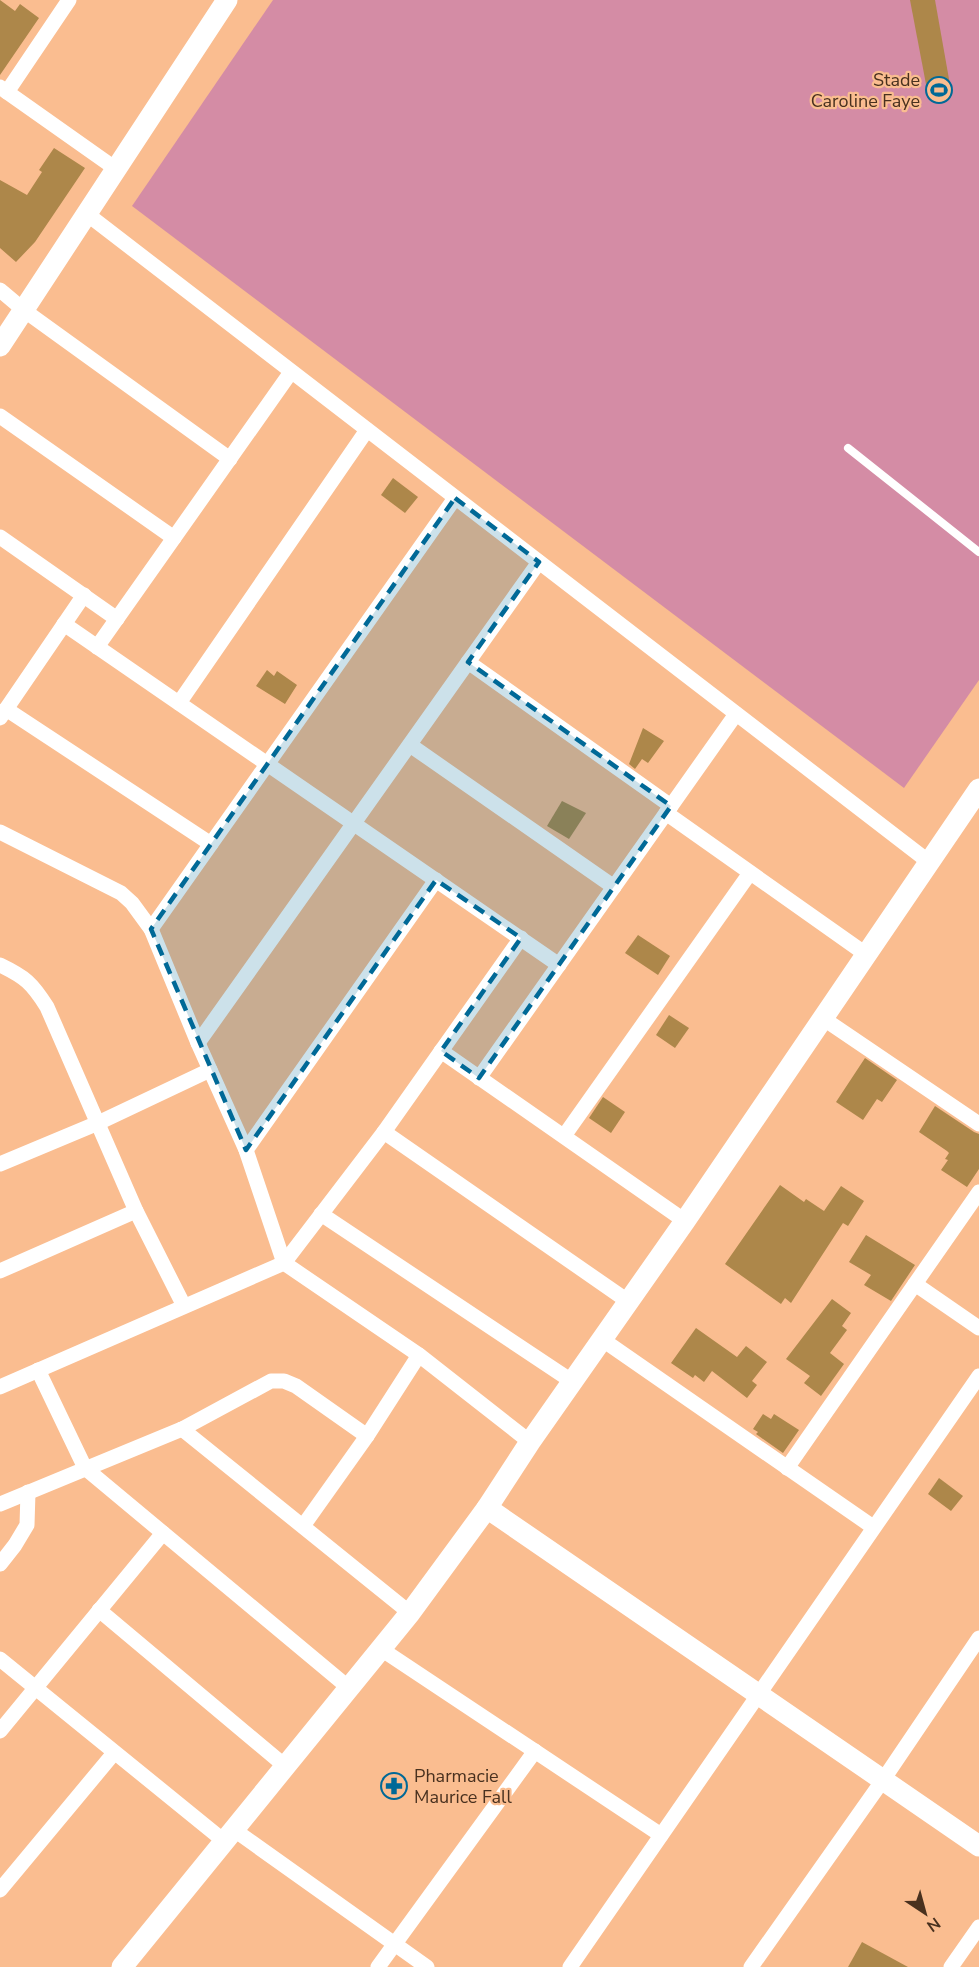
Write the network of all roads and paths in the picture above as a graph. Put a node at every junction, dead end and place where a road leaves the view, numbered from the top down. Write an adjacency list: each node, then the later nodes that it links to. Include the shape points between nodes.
1 (69, 0): 3 (street)
2 (227, 0): 4 (main road)
3 (4, 90): 4 (street)
4 (116, 169): 5 (main road)
5 (87, 214): 7 (main road); 9 (street)
6 (0, 290): 7 (street)
7 (25, 311): 8 (main road); 13 (street)
8 (0, 346)
9 (291, 372): 11 (street); 13 (street)
10 (0, 416): 15 (street)
11 (367, 430): 14 (street); 24 (street)
12 (848, 448): 17 (lane)
13 (230, 459): 15 (street)
14 (455, 498): 18 (street); 28 (street)
15 (174, 538): 20 (street)
16 (1, 540): 19 (street)
17 (979, 552)
18 (539, 562): 23 (street); 26 (street)
19 (84, 595): 20 (street); 21 (street)
20 (117, 619): 22 (street)
21 (64, 624): 22 (street); 25 (street)
22 (97, 647): 24 (street)
23 (468, 662): 27 (street); 30 (street)
24 (179, 703): 28 (street)
25 (3, 713): 33 (street)
26 (736, 714): 30 (street); 34 (street)
27 (410, 745): 31 (street); 37 (street)
28 (267, 764): 31 (street); 33 (street)
29 (979, 789): 34 (main road)
30 (668, 810): 35 (street); 37 (street)
31 (354, 823): 36 (street); 44 (street)
32 (0, 832): 38 (street, via 121,893)
33 (211, 844): 38 (street)
34 (929, 862): 40 (main road)
35 (750, 873): 40 (street); 51 (street)
36 (436, 880): 39 (street); 52 (street)
37 (614, 887): 41 (street)
38 (151, 929): 44 (street)
39 (521, 938): 41 (street); 45 (street)
40 (867, 955): 43 (main road)
41 (559, 964): 47 (street)
42 (0, 965): 48 (street, via 34,986)
43 (824, 1019): 49 (street); 57 (main road)
44 (198, 1043): 46 (street)
45 (441, 1051): 47 (street); 50 (street)
46 (210, 1071): 48 (street); 52 (street)
47 (479, 1078): 51 (street)
48 (98, 1123): 53 (street); 55 (street)
49 (979, 1124)
50 (384, 1132): 56 (street); 61 (street)
51 (564, 1136): 57 (street)
52 (246, 1150): 58 (street)
53 (0, 1164)
54 (979, 1192): 60 (street)
55 (136, 1210): 59 (street); 62 (street)
56 (321, 1214): 58 (street); 68 (street)
57 (686, 1221): 61 (main road)
58 (284, 1263): 62 (street); 65 (street)
59 (0, 1271)
60 (915, 1284): 63 (street); 74 (street)
61 (629, 1302): 64 (main road)
62 (184, 1306): 66 (street)
63 (979, 1328)
64 (603, 1340): 68 (main road); 74 (street)
65 (419, 1355): 71 (street); 72 (street)
66 (38, 1370): 69 (street); 73 (street)
67 (979, 1376): 79 (street)
68 (573, 1382): 72 (main road)
69 (0, 1387)
70 (183, 1429): 71 (street, via 271,1381 284,1381); 73 (street); 78 (street)
71 (367, 1436): 78 (street)
72 (530, 1442): 77 (main road)
73 (85, 1468): 75 (street); 80 (street)
74 (787, 1468): 79 (street)
75 (28, 1492): 76 (street); 81 (street, via 27,1525)
76 (0, 1504)
77 (487, 1508): 83 (main road); 89 (main road)
78 (303, 1526): 83 (street)
79 (873, 1527): 89 (street)
80 (163, 1533): 82 (street); 88 (street)
81 (0, 1564)
82 (99, 1610): 87 (street); 93 (street)
83 (410, 1613): 85 (main road)
84 (979, 1638): 94 (street)
85 (381, 1649): 88 (main road); 91 (street)
86 (0, 1659): 87 (street)
87 (35, 1688): 90 (street); 92 (street)
88 (349, 1688): 93 (main road)
89 (757, 1694): 94 (main road); 96 (street)
90 (0, 1731)
91 (535, 1751): 96 (street); 100 (street)
92 (114, 1754): 95 (street); 98 (street)
93 (285, 1766): 95 (main road)
94 (883, 1780): 97 (main road); 105 (street)
95 (228, 1835): 100 (street); 101 (main road)
96 (661, 1835): 104 (street)
97 (979, 1846)
98 (0, 1890)
99 (979, 1927): 106 (street)
100 (396, 1945): 102 (street); 103 (street)
101 (122, 1967)
102 (378, 1967)
103 (427, 1967)
104 (570, 1967)
105 (751, 1967)
106 (951, 1967)

